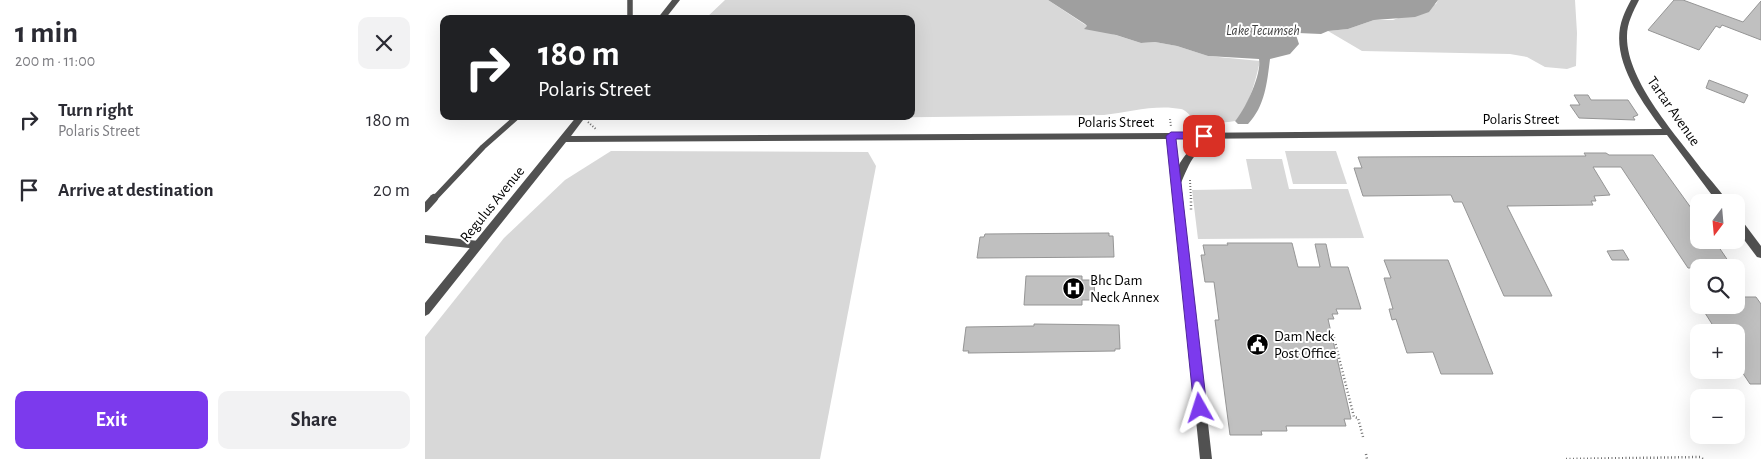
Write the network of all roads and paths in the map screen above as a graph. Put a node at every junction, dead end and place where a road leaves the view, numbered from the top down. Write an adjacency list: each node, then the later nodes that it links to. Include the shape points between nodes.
1 (630, 0): 4 (lane)
2 (676, 0): 5 (street)
3 (1635, 0): 8 (street, Tartar Avenue, via 1623,31 1627,60 1640,90)
4 (630, 15)
5 (664, 15)
6 (513, 120): 15 (lane)
7 (579, 120): 11 (street, Regulus Avenue)
8 (1669, 132): 10 (street, Polaris Street); 14 (street, Tartar Avenue)
9 (1171, 136): 10 (street, Polaris Street); 11 (street, Polaris Street); 13 (street)
10 (1221, 136): 13 (street, via 1192,150)
11 (563, 139): 19 (street, Regulus Avenue)
12 (1189, 176): 16 (path)
13 (1176, 186): 25 (street)
14 (1716, 194)
15 (425, 208)
16 (1191, 213)
17 (1745, 233): 20 (street)
18 (425, 239): 19 (lane)
19 (478, 245): 21 (street, Regulus Avenue)
20 (1761, 254)
21 (425, 311)
22 (1333, 334): 23 (path, via 1354,417 1358,418)
23 (1363, 437)
24 (1366, 454): 26 (path)
25 (1206, 459)
26 (1367, 459)
27 (1566, 459): 28 (path)
28 (1703, 459)

